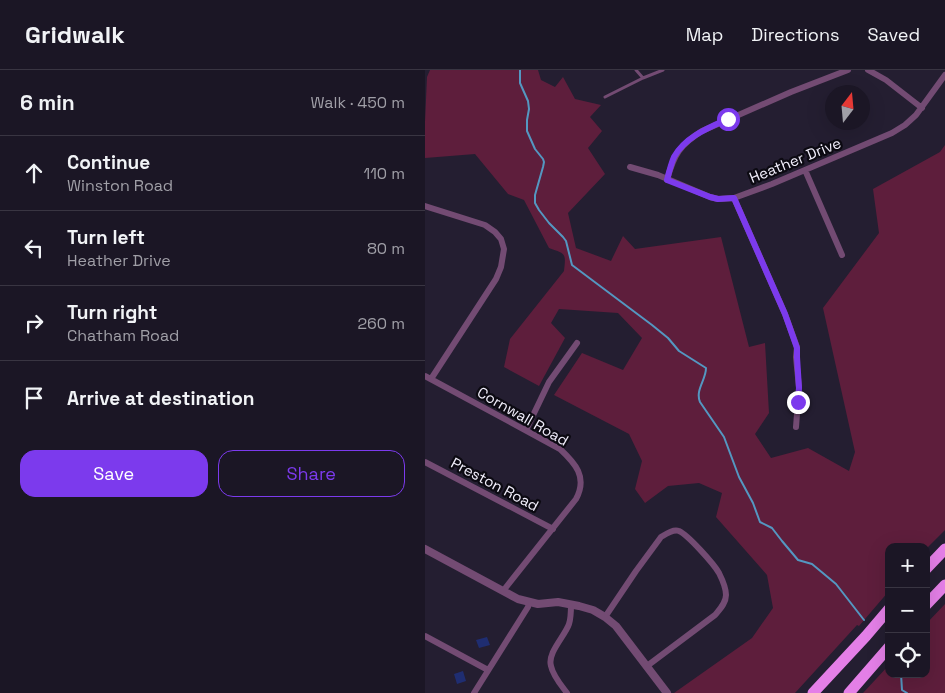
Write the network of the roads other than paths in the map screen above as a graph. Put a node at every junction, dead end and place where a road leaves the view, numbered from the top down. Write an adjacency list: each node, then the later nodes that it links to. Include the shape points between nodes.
1 (636, 70): 6 (lane)
2 (663, 70): 6 (lane)
3 (848, 70): 11 (street, via 702,131 678,152)
4 (868, 70): 8 (street)
5 (945, 75): 8 (street, Heather Drive)
6 (643, 78): 7 (lane)
7 (605, 97)
8 (922, 108): 10 (street, Heather Drive, via 892,133)
9 (630, 167): 11 (street, Heather Drive)
10 (805, 170): 12 (street, Heather Drive); 14 (street)
11 (667, 180): 12 (street, Heather Drive, via 710,197)
12 (734, 198): 17 (street, via 797,348 799,388)
13 (425, 206): 16 (street, via 485,225 501,239 504,249 496,279)
14 (842, 255)
15 (577, 343): 18 (street, via 549,382)
16 (428, 378): 18 (street, Cornwall Road)
17 (796, 427)
18 (526, 430): 20 (street, Cornwall Road, via 560,448 577,467 581,483 578,494)
19 (425, 462): 20 (street, Preston Road)
20 (553, 529): 25 (street, Cornwall Road)
21 (425, 549): 25 (street)
22 (945, 549): 23 (highway)
23 (930, 565)
24 (945, 585): 26 (highway)
25 (503, 591): 27 (street)
26 (930, 601)
27 (529, 602): 28 (street); 34 (street)
28 (571, 604): 30 (street); 36 (street, via 569,624 551,656 550,664)
29 (885, 614): 38 (highway)
30 (605, 617): 33 (street); 33 (street, via 661,538 678,531 691,539 719,572 725,601 715,615)
31 (425, 636): 34 (street)
32 (885, 652): 39 (highway)
33 (647, 666): 37 (street)
34 (488, 670): 35 (street)
35 (474, 693)
36 (567, 693)
37 (667, 693)
38 (813, 693)
39 (849, 693)

